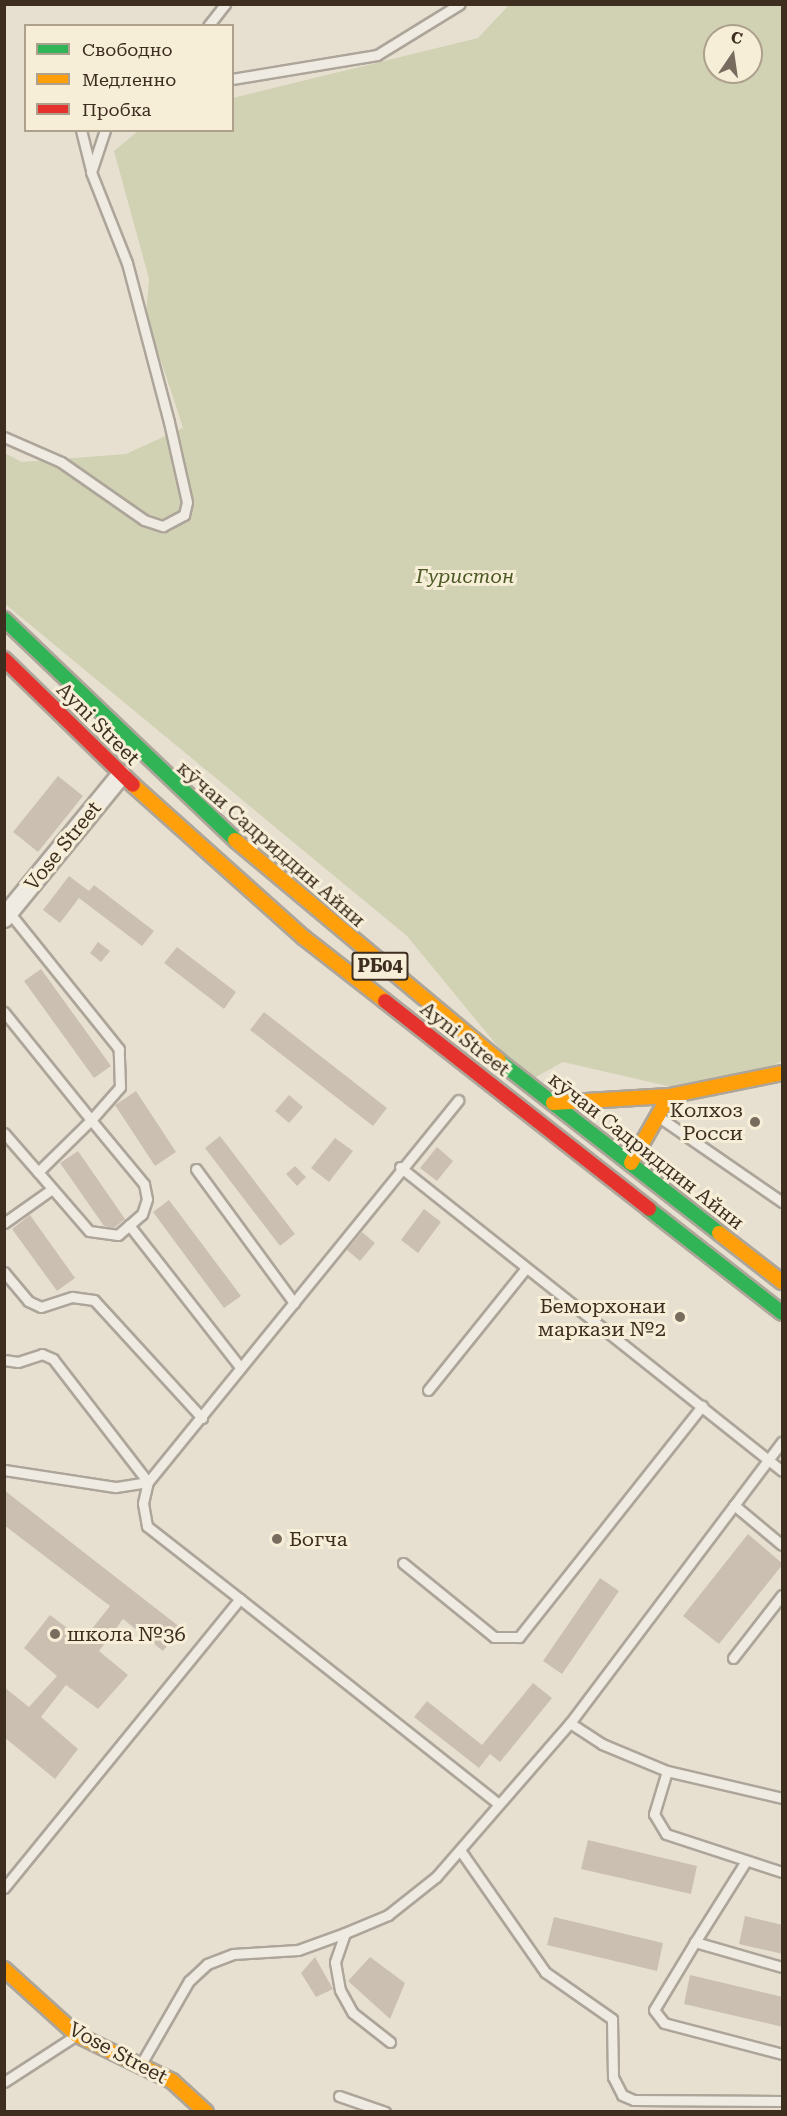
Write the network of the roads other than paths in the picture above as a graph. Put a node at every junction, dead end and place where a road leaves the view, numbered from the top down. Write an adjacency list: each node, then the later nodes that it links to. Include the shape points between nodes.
1 (225, 4): 3 (lane)
2 (460, 4): 4 (lane, via 377,55)
3 (210, 24)
4 (234, 79)
5 (81, 132): 7 (lane)
6 (104, 132): 7 (lane)
7 (91, 172): 8 (lane, via 127,263 169,422 187,502 184,515 163,526 144,520 61,462)
8 (4, 437)
9 (4, 619): 17 (main road, кӯчаи Садриддин Айни / РБ04, via 181,794 410,991)
10 (4, 659): 11 (main road, Ayni Street / РБ04)
11 (121, 775): 12 (street, Vose Street); 33 (main road, Ayni Street / РБ04, via 303,937)
12 (7, 915): 19 (lane, via 119,1049 120,1087)
13 (4, 1012): 19 (lane)
14 (783, 1073): 15 (main road)
15 (669, 1096): 17 (main road); 18 (main road)
16 (458, 1100): 22 (lane)
17 (553, 1103): 21 (main road, кӯчаи Садриддин Айни / РБ04)
18 (657, 1115): 21 (main road); 26 (lane)
19 (91, 1120): 24 (lane); 28 (lane, via 144,1184 147,1198 142,1214)
20 (4, 1133): 24 (lane)
21 (631, 1163): 31 (main road, кӯчаи Садриддин Айни / РБ04)
22 (400, 1167): 29 (lane); 32 (lane)
23 (196, 1169): 32 (lane)
24 (38, 1172): 25 (lane)
25 (52, 1189): 27 (lane); 28 (lane, via 89,1231 118,1235)
26 (783, 1202)
27 (4, 1223)
28 (129, 1225): 35 (lane)
29 (526, 1268): 36 (lane); 37 (lane)
30 (4, 1272): 38 (lane, via 28,1301 40,1307 72,1297 94,1300)
31 (783, 1282)
32 (294, 1303): 35 (lane)
33 (783, 1312)
34 (4, 1360): 43 (lane, via 18,1362 42,1354 52,1359)
35 (240, 1367): 38 (lane)
36 (428, 1390)
37 (702, 1406): 40 (lane); 46 (lane, via 519,1637 494,1637)
38 (202, 1418): 43 (lane)
39 (783, 1442): 40 (lane)
40 (768, 1460): 42 (lane); 44 (lane)
41 (4, 1470): 43 (lane, via 115,1487)
42 (783, 1471)
43 (148, 1482): 48 (lane, via 143,1503 147,1526)
44 (734, 1505): 45 (lane); 50 (lane)
45 (783, 1545)
46 (403, 1563)
47 (783, 1595): 49 (lane)
48 (240, 1599): 53 (lane); 57 (lane)
49 (733, 1658)
50 (570, 1723): 51 (lane, via 602,1744); 53 (lane)
51 (667, 1771): 52 (lane); 55 (lane, via 654,1814 660,1829)
52 (783, 1798)
53 (497, 1803): 54 (lane)
54 (460, 1850): 58 (lane, via 410,1900); 68 (lane, via 545,1971 612,2019 613,2078 622,2095 634,2100)
55 (747, 1861): 56 (lane); 59 (lane)
56 (783, 1872)
57 (4, 1888)
58 (345, 1933): 63 (lane, via 335,1962 340,1990 353,2013); 65 (lane, via 298,1950 233,1954 207,1964 189,1981)
59 (695, 1942): 60 (lane); 64 (lane, via 655,2001 657,2017)
60 (783, 1967)
61 (4, 1969): 62 (main road, Vose Street)
62 (77, 2035): 65 (main road, Vose Street); 66 (lane)
63 (390, 2042)
64 (783, 2054)
65 (141, 2064): 69 (main road, Vose Street, via 172,2081)
66 (4, 2082)
67 (339, 2096): 70 (lane)
68 (783, 2101)
69 (206, 2112)
70 (385, 2112)

